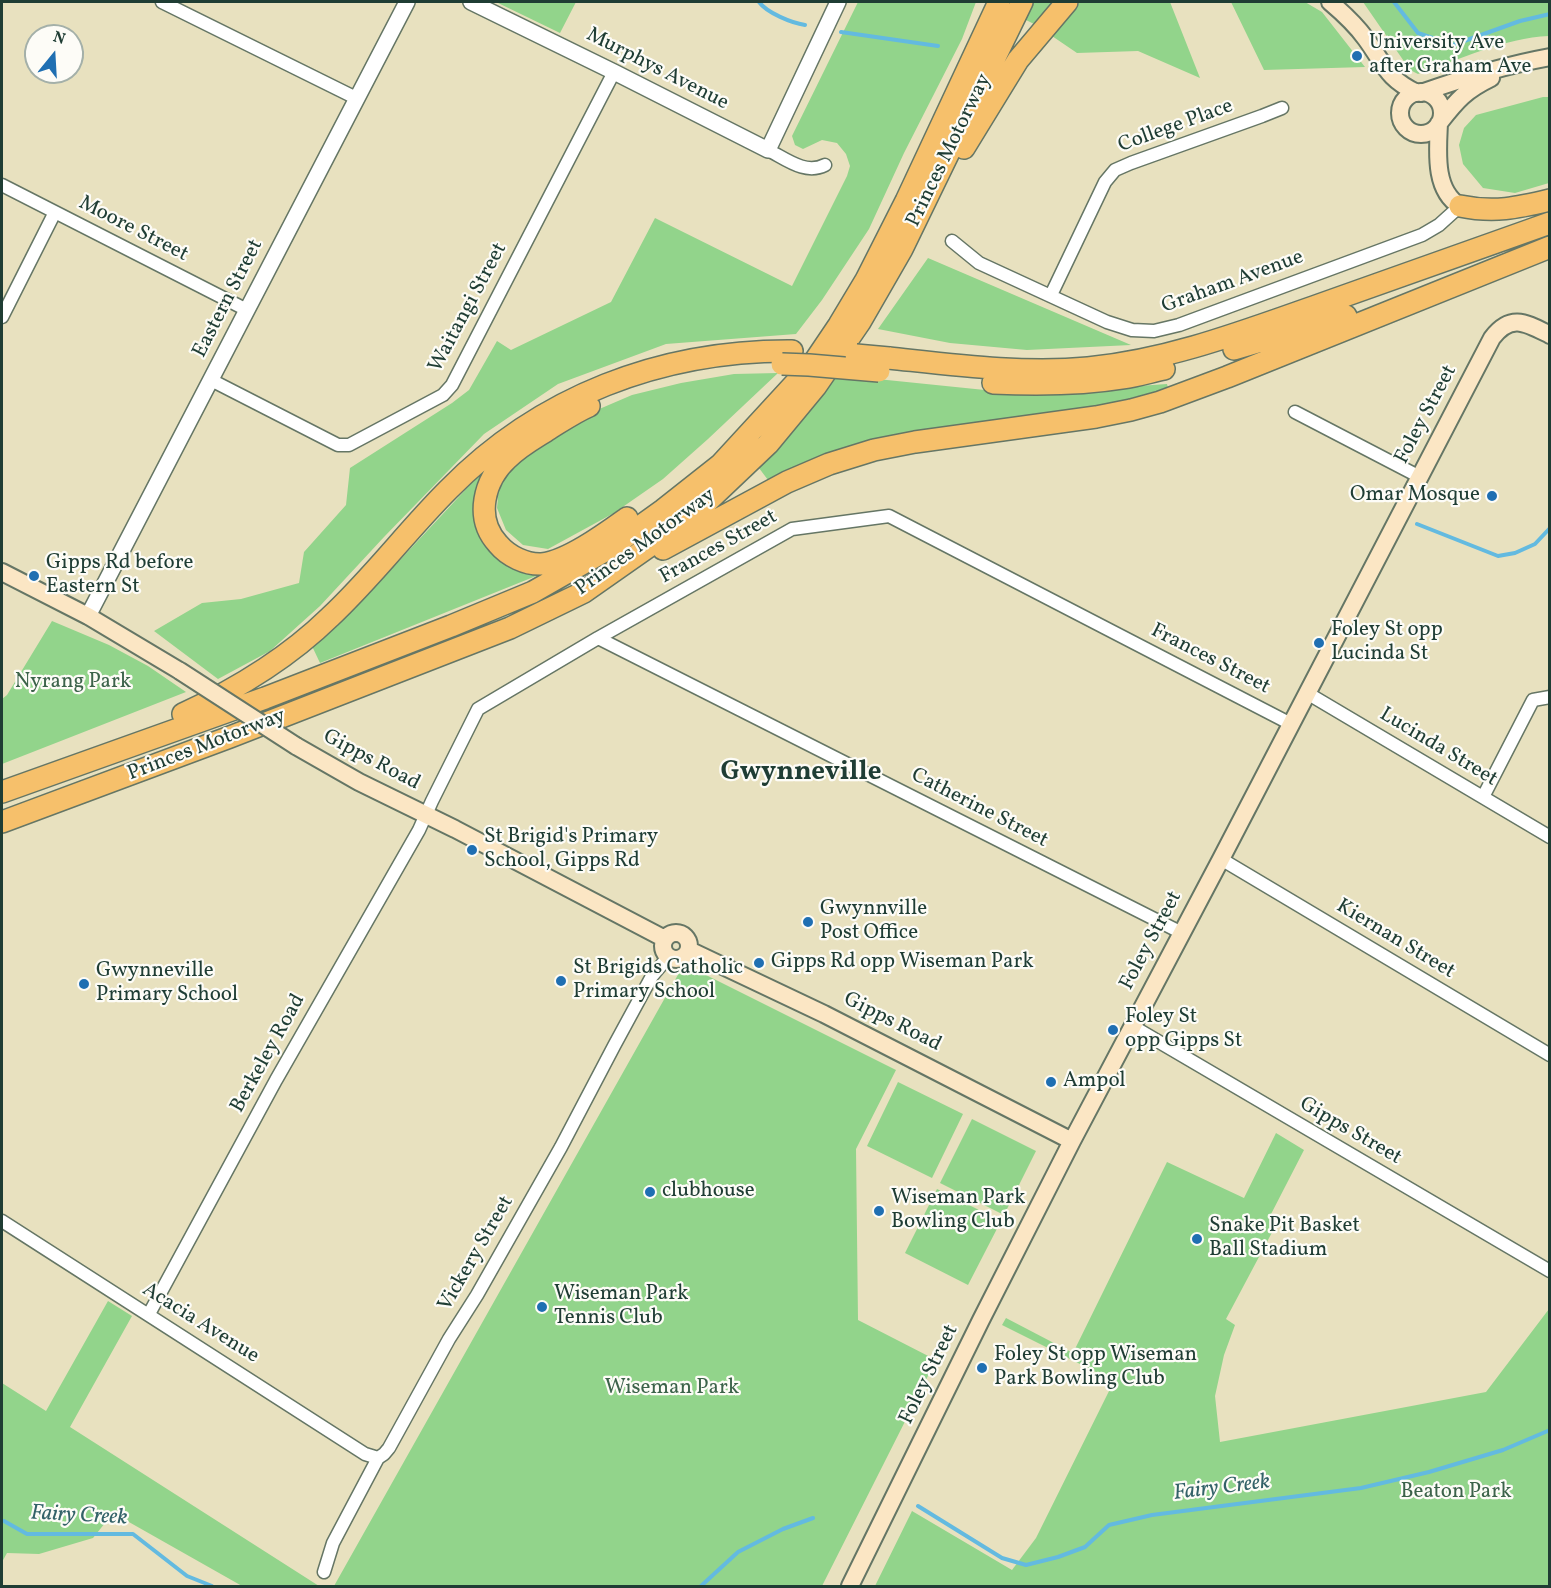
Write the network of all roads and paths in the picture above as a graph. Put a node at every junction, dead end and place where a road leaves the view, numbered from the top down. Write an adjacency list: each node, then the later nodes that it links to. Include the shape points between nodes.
1 (162, 2): 16 (street)
2 (407, 2): 16 (street, Eastern Street)
3 (471, 2): 14 (street, Murphys Avenue)
4 (837, 2): 20 (street)
5 (993, 2): 10 (highway)
6 (999, 2): 10 (highway, Princes Motorway)
7 (1022, 2): 30 (highway, Princes Motorway)
8 (1067, 2): 30 (highway, via 1018,60)
9 (1330, 2): 13 (main road, via 1361,33)
10 (987, 26): 37 (highway, Princes Motorway, via 866,280)
11 (1550, 57): 12 (main road)
12 (1521, 62): 15 (main road); 18 (main road, via 1469,89)
13 (1382, 64): 15 (main road, via 1397,81); 19 (main road)
14 (614, 72): 20 (street, Murphys Avenue); 39 (street, Waitangi Street, via 452,385 443,395 349,445 338,445)
15 (1419, 93): 18 (main road, via 1431,96 1439,104); 19 (main road, via 1403,103 1400,111)
16 (356, 98): 33 (street, Eastern Street)
17 (1282, 108): 32 (street, College Place, via 1115,170 1105,182)
18 (1439, 122): 19 (main road, via 1423,134 1412,132); 22 (main road)
19 (1404, 124): 22 (main road)
20 (768, 150): 21 (street, Murphys Avenue, via 805,169)
21 (825, 165)
22 (1440, 174): 25 (main road, via 1449,196)
23 (2, 185): 26 (street, Moore Street)
24 (1550, 200): 25 (highway, via 1510,209)
25 (1460, 206): 32 (street, Graham Avenue, via 1422,235 1154,331 1132,330 1107,322)
26 (55, 212): 33 (street, Moore Street); 34 (street)
27 (1550, 223): 38 (highway, via 1195,348 1157,357 1088,368 1038,370)
28 (952, 241): 32 (street, Graham Avenue, via 979,263)
29 (1550, 247): 31 (highway)
30 (902, 249): 43 (highway, Princes Motorway, via 860,322 816,386 768,444 671,531)
31 (1456, 284): 38 (highway, via 1125,378 1047,385 972,381); 43 (highway, via 1160,402 1096,417 915,442 829,464 787,482)
32 (1051, 295)
33 (247, 310): 39 (street, Eastern Street)
34 (2, 317)
35 (1550, 335): 41 (main road, Foley Street, via 1523,323 1510,323 1498,330)
36 (787, 358): 37 (highway, via 647,384 558,423 518,449 494,475 486,493 484,512 493,538 513,556 532,563 550,562 576,551 692,472 774,393); 38 (highway, bridge); 49 (highway, via 759,351 674,363 624,377 555,408 518,431 448,490 330,618 285,656 225,694)
37 (812, 365): 49 (highway, Princes Motorway, via 720,465 610,548 533,592 265,698)
38 (884, 365)
39 (211, 380): 44 (street, Eastern Street)
40 (1295, 412): 41 (street)
41 (1420, 477): 46 (main road, Foley Street)
42 (2, 572): 44 (main road, Gipps Road)
43 (584, 592): 53 (highway, Princes Motorway, via 450,653)
44 (88, 616): 52 (main road, Gipps Road, bridge, via 296,746)
45 (598, 638): 48 (street, Frances Street, via 792,529 890,516); 52 (street, Frances Street, via 478,709); 56 (street, Catherine Street)
46 (1307, 693): 48 (main road, Foley Street); 51 (street, Lucinda Street)
47 (1550, 697): 51 (street, via 1533,700)
48 (1291, 724): 55 (main road, Foley Street)
49 (34, 781): 50 (highway, Princes Motorway)
50 (2, 792)
51 (1483, 797): 54 (street, Lucinda Street)
52 (426, 816): 57 (main road, Gipps Road); 65 (street, Berkeley Road)
53 (2, 822)
54 (1550, 837)
55 (1221, 859): 56 (main road, Foley Street); 61 (street, Kiernan Street)
56 (1182, 933): 60 (main road, Foley Street)
57 (665, 939): 58 (main road, Gipps Road, via 680,933 689,941); 59 (main road, via 663,946)
58 (689, 950): 59 (main road, via 681,958); 62 (main road, Gipps Road)
59 (669, 956): 66 (street, Vickery Street, via 652,976 506,1246 389,1448)
60 (1132, 1026): 62 (main road, Foley Street); 64 (street, Gipps Street)
61 (1550, 1055)
62 (1072, 1141): 68 (main road, Foley Street)
63 (2, 1221): 65 (street, Acacia Avenue)
64 (1550, 1271)
65 (149, 1314): 66 (street, Acacia Avenue, via 365,1454)
66 (378, 1458): 67 (street, Vickery Street, via 333,1543)
67 (324, 1572)
68 (850, 1587)

